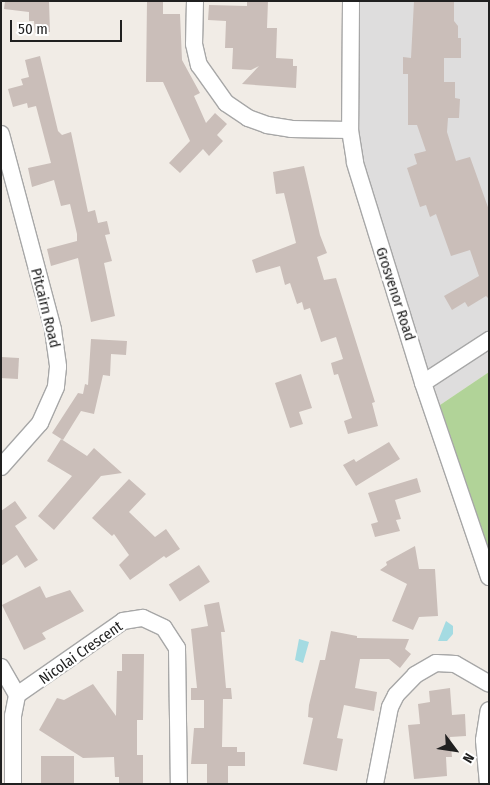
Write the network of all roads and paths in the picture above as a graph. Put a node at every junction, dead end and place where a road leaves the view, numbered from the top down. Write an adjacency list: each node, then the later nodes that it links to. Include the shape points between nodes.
1 (195, 1): 3 (street, via 194,44 199,65 226,103 248,118 267,125 291,129)
2 (351, 1): 3 (street, Grosvenor Road)
3 (350, 130): 6 (street, Grosvenor Road, via 365,201)
4 (1, 134): 7 (street, Pitcairn Road, via 53,330 58,367 56,387 40,424)
5 (489, 340): 6 (street)
6 (423, 383): 8 (street, Grosvenor Road)
7 (1, 467)
8 (489, 577)
9 (1, 667): 11 (street)
10 (489, 684): 15 (street, via 456,664 436,663 415,674 396,695 390,708)
11 (17, 695): 13 (street, via 13,716); 14 (street, Nicolai Crescent, via 123,622 143,618 153,621 168,632 177,648)
12 (489, 710): 16 (street, via 484,731)
13 (13, 784)
14 (179, 784)
15 (375, 784)
16 (488, 784)

